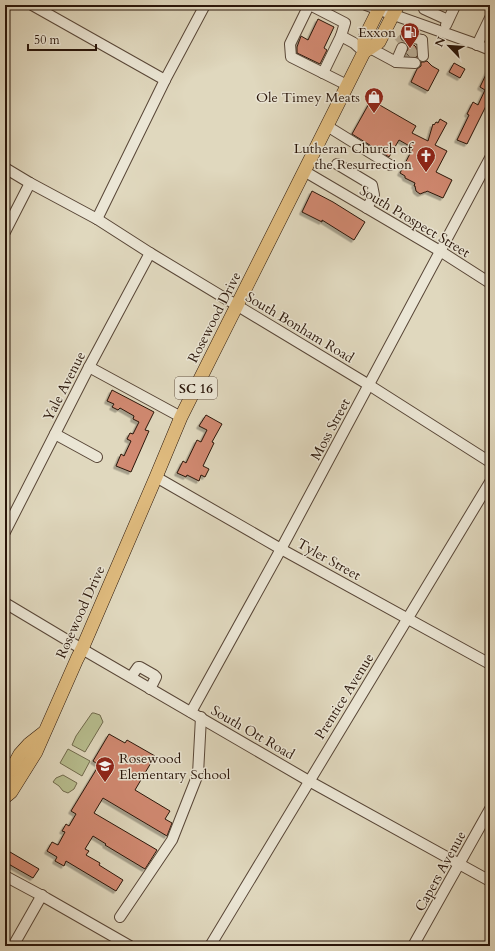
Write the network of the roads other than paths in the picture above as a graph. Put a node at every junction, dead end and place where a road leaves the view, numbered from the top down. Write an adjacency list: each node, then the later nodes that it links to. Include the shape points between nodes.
1 (310, 5): 14 (street, via 345,23); 23 (street, via 290,44 291,57)
2 (366, 5): 7 (street)
3 (423, 5): 9 (street, via 424,9)
4 (35, 6): 24 (street)
5 (202, 6): 24 (street)
6 (452, 6): 9 (street)
7 (379, 7): 8 (street); 19 (main road, Rosewood Drive / SC 16, via 364,39)
8 (396, 10): 10 (street); 19 (main road, Rosewood Drive / SC 16, via 379,42)
9 (448, 20): 13 (street)
10 (414, 22): 12 (street); 18 (street, via 406,36)
11 (489, 23): 16 (street)
12 (428, 27): 13 (street); 18 (street)
13 (442, 32): 16 (street)
14 (341, 36): 19 (street); 23 (street)
15 (410, 40): 18 (street)
16 (477, 45): 20 (street)
17 (400, 46): 22 (street)
18 (421, 48)
19 (367, 50): 22 (street); 25 (main road, Rosewood Drive / SC 16)
20 (490, 50)
21 (412, 60): 22 (street)
22 (396, 62)
23 (323, 73): 25 (street)
24 (165, 80): 34 (street)
25 (347, 85): 26 (main road, Rosewood Drive / SC 16)
26 (327, 126): 29 (street); 31 (main road, Rosewood Drive / SC 16)
27 (490, 158): 36 (street, Moss Street)
28 (337, 164): 33 (street, via 372,185 374,195)
29 (390, 165)
30 (5, 168): 32 (street, South Bonham Road)
31 (304, 171): 33 (street, South Prospect Street); 39 (main road, Rosewood Drive / SC 16)
32 (30, 184): 34 (street, South Bonham Road); 35 (street)
33 (367, 208): 36 (street, South Prospect Street)
34 (97, 219): 37 (street, South Bonham Road)
35 (5, 232)
36 (440, 252): 38 (street, South Prospect Street); 41 (street, Moss Street)
37 (150, 253): 39 (street, South Bonham Road); 40 (street, Yale Avenue)
38 (490, 283)
39 (238, 305): 41 (street, South Bonham Road); 42 (main road, Rosewood Drive / SC 16)
40 (89, 367): 42 (street); 43 (street, Yale Avenue)
41 (369, 385): 45 (street, South Bonham Road); 49 (street, Moss Street)
42 (181, 417): 46 (main road, Rosewood Drive / SC 16)
43 (55, 434): 44 (street); 48 (street, Yale Avenue)
44 (97, 457)
45 (490, 462)
46 (156, 478): 49 (street, Tyler Street); 52 (main road, Rosewood Drive / SC 16)
47 (490, 482): 51 (street, Prentice Avenue)
48 (5, 532)
49 (281, 549): 51 (street, Tyler Street); 54 (street, Moss Street)
50 (6, 606): 52 (street, South Ott Road)
51 (408, 619): 53 (street, Tyler Street); 57 (street, Prentice Avenue)
52 (82, 649): 54 (street, South Ott Road); 56 (main road, Rosewood Drive / SC 16)
53 (490, 664)
54 (191, 712): 55 (street, South Ott Road)
55 (201, 717): 57 (street, South Ott Road); 65 (street, via 198,774 172,840)
56 (44, 732): 58 (main road, Rosewood Drive / SC 16, via 20,754); 59 (main road, Rosewood Drive / SC 16, via 36,752 11,792)
57 (309, 780): 61 (street, South Ott Road); 68 (street, Prentice Avenue)
58 (5, 781)
59 (5, 797)
60 (490, 809): 61 (street, Capers Avenue)
61 (459, 864): 63 (street, South Ott Road); 69 (street, Capers Avenue)
62 (5, 876): 64 (street)
63 (490, 881)
64 (42, 895): 66 (street); 67 (street)
65 (120, 917)
66 (13, 946)
67 (130, 946)
68 (210, 946)
69 (414, 946)

